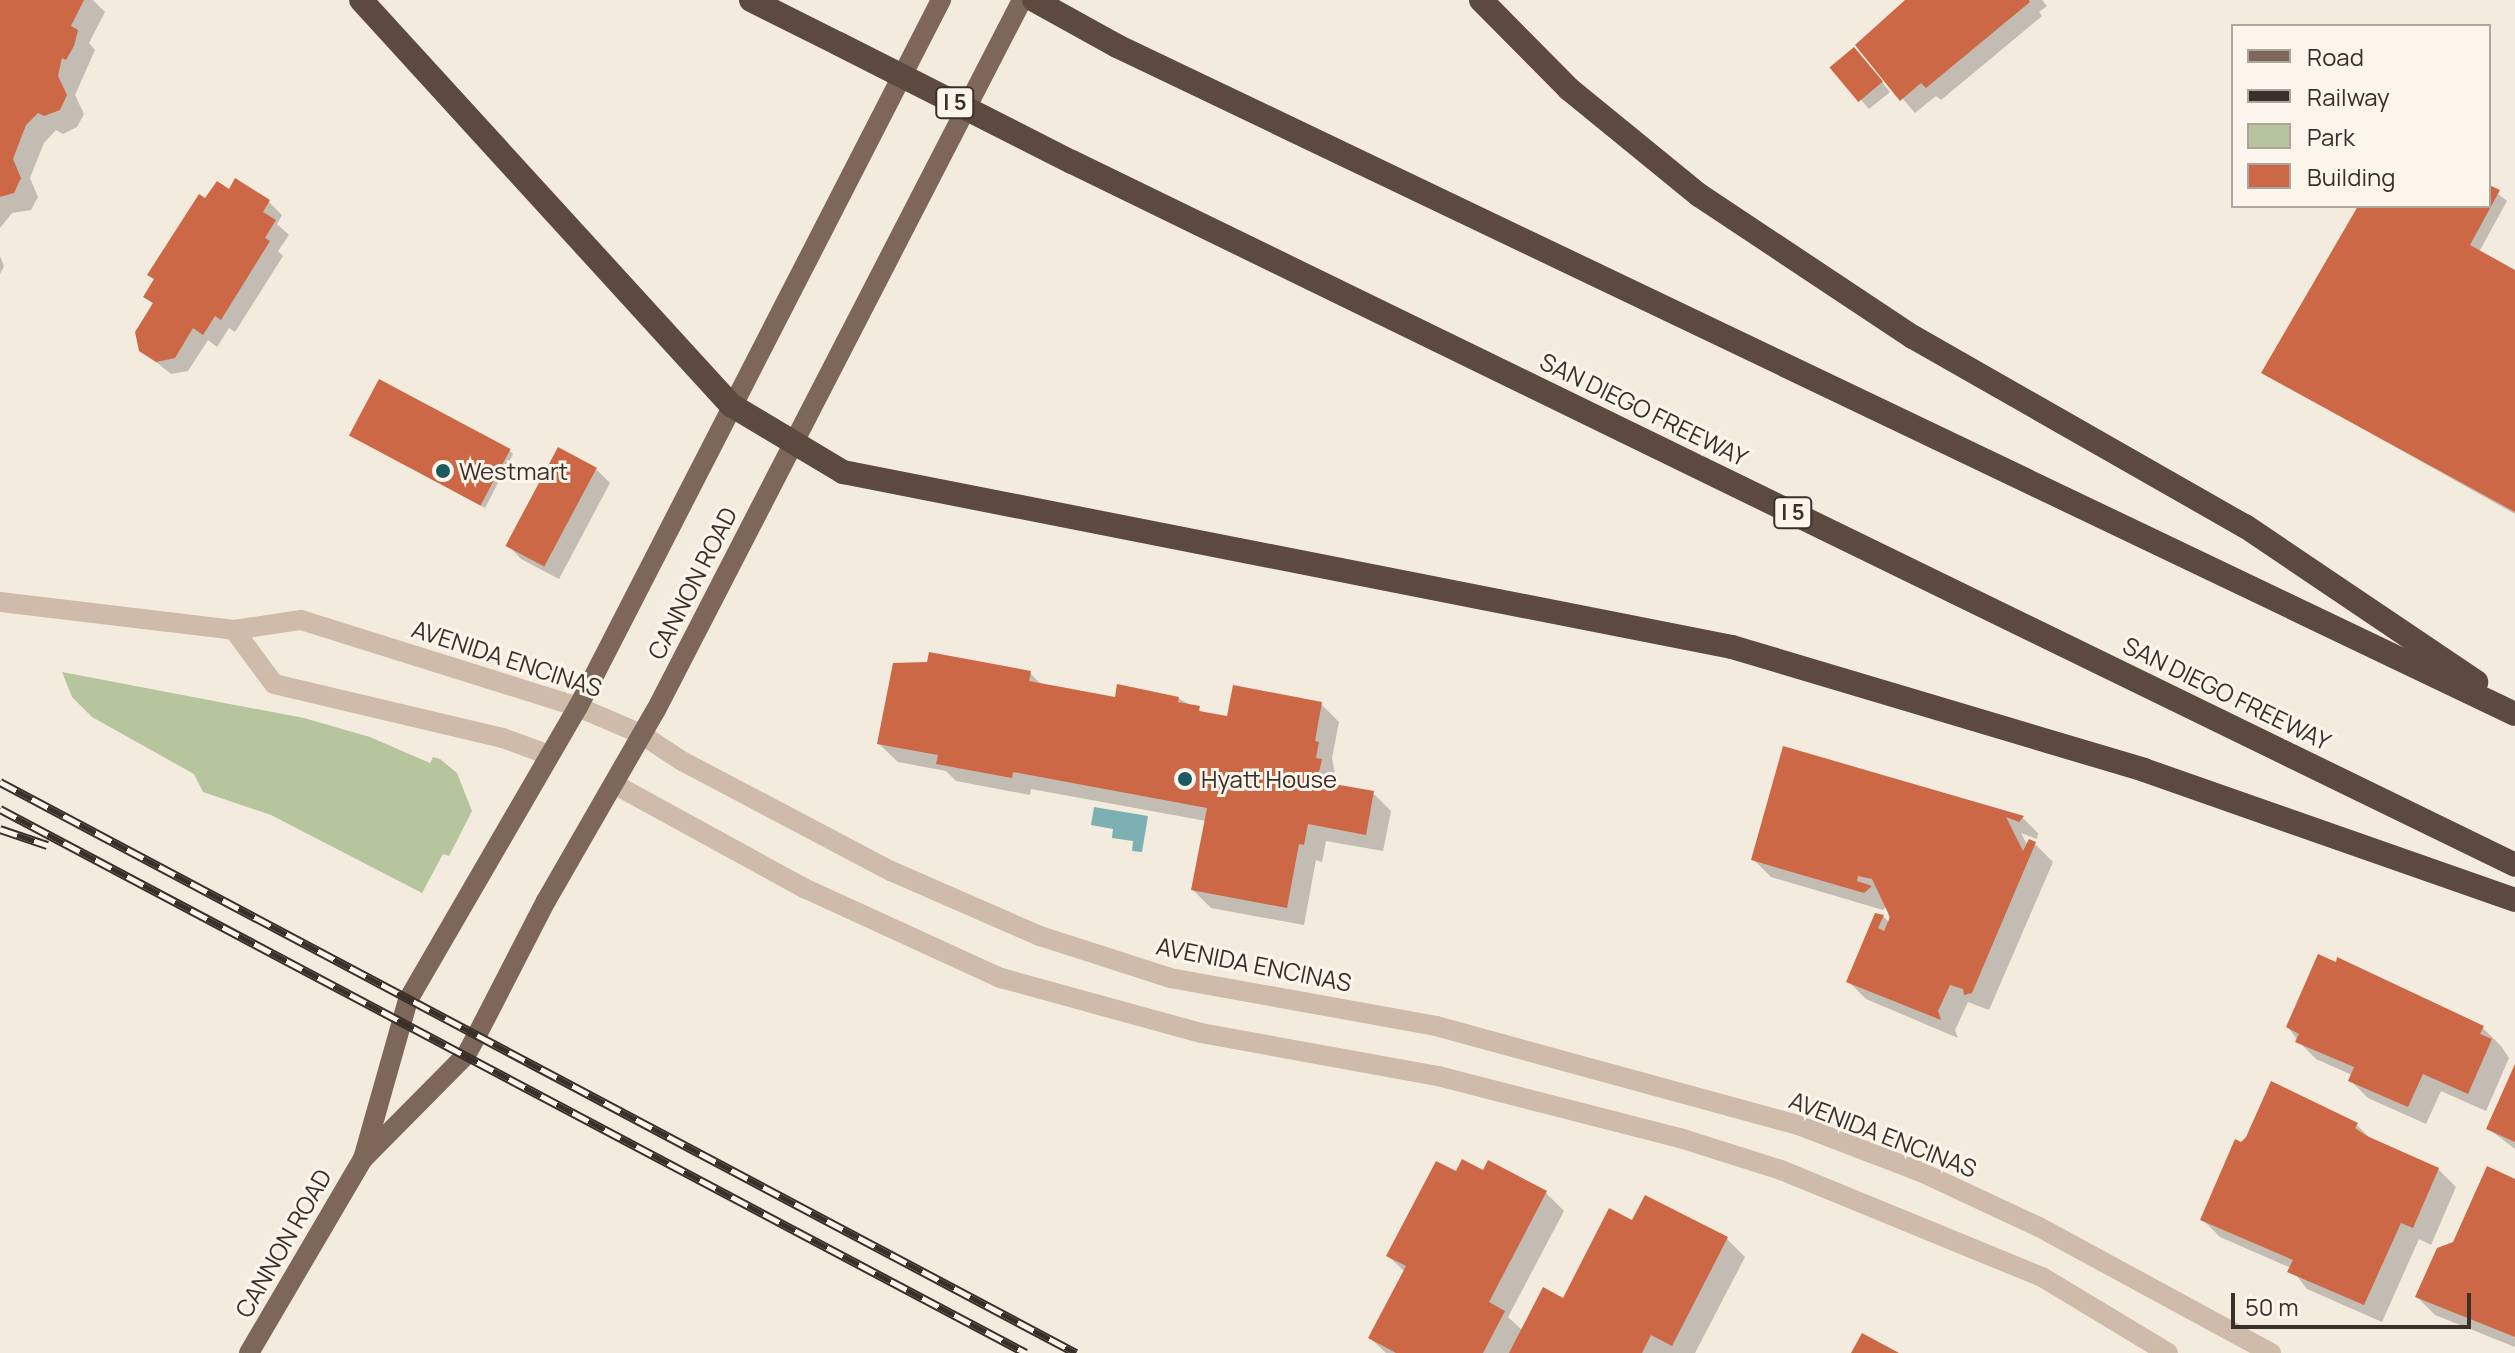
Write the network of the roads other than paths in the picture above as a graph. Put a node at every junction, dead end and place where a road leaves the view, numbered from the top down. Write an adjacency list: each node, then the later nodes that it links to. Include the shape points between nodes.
1 (361, 0): 7 (highway)
2 (751, 0): 17 (highway, SAN DIEGO FREEWAY / I 5, bridge, via 1072,162)
3 (941, 0): 7 (main road, CANNON ROAD)
4 (1022, 0): 8 (main road, CANNON ROAD)
5 (1034, 0): 13 (highway, via 1117,46)
6 (1481, 0): 12 (highway, via 1569,89 1699,195 1913,337 2245,526)
7 (731, 405): 8 (highway); 11 (main road, CANNON ROAD)
8 (794, 442): 14 (main road, CANNON ROAD); 18 (highway, via 843,472 1732,647 2144,770)
9 (0, 602): 10 (street, AVENIDA ENCINAS)
10 (234, 630): 11 (street, AVENIDA ENCINAS, via 301,620); 15 (street, via 274,684 490,735)
11 (578, 707): 14 (street, AVENIDA ENCINAS); 15 (main road, CANNON ROAD)
12 (2515, 708)
13 (2515, 714)
14 (641, 734): 16 (main road, CANNON ROAD); 22 (street, AVENIDA ENCINAS, via 891,871 1040,936 1170,978 1436,1026 1798,1125 1921,1172 2039,1227)
15 (549, 755): 19 (main road, CANNON ROAD, via 399,1018)
16 (614, 784): 19 (main road, CANNON ROAD, via 466,1055); 21 (street, via 804,888 1001,978 1159,1023 1438,1076 1694,1142 1781,1170 2042,1277)
17 (2515, 865)
18 (2515, 900)
19 (363, 1159): 20 (main road, CANNON ROAD)
20 (249, 1353)
21 (2168, 1353)
22 (2271, 1353)

